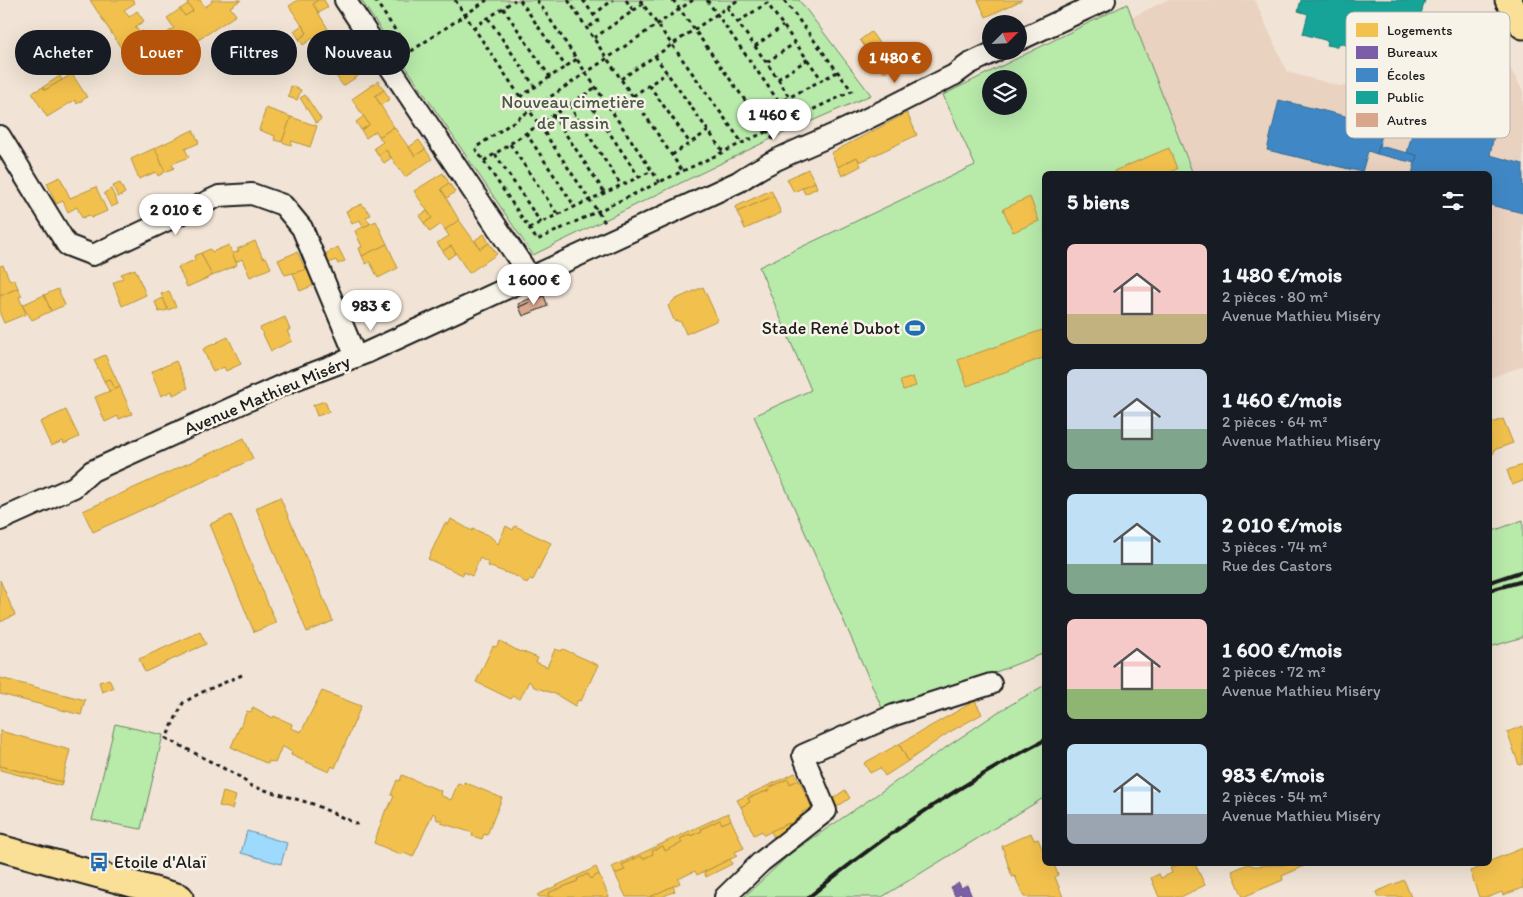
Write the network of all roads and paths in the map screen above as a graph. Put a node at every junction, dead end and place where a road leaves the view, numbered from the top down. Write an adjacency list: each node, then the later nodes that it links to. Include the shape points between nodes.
1 (345, 0): 92 (street)
2 (375, 0): 26 (path, via 410,52)
3 (462, 0): 19 (path)
4 (487, 0): 26 (path)
5 (515, 0): 22 (path)
6 (520, 0): 47 (path)
7 (537, 0): 44 (path)
8 (568, 0): 34 (path)
9 (583, 0): 27 (path)
10 (613, 0): 27 (path)
11 (626, 0): 24 (path)
12 (673, 0): 23 (path)
13 (693, 0): 23 (path)
14 (706, 0): 25 (path)
15 (738, 0): 21 (path)
16 (784, 0): 48 (path)
17 (1105, 0): 36 (street)
18 (1508, 0): 32 (main road)
19 (456, 2): 26 (path)
20 (641, 2): 24 (path); 30 (path)
21 (727, 7): 25 (path); 29 (path)
22 (503, 8): 28 (path); 51 (path)
23 (680, 9): 30 (path); 35 (path)
24 (633, 10): 37 (path)
25 (716, 14): 35 (path); 62 (path)
26 (465, 15): 33 (path)
27 (593, 15): 34 (path, via 598,22)
28 (488, 18): 33 (path); 56 (path)
29 (738, 22): 31 (path, via 767,3); 40 (path)
30 (657, 24): 39 (path); 42 (path)
31 (783, 26): 38 (path); 40 (path)
32 (1523, 26)
33 (473, 28): 60 (path)
34 (587, 28): 37 (path)
35 (694, 29): 39 (path); 66 (path)
36 (1028, 36)
37 (594, 38): 42 (path)
38 (795, 43): 45 (path); 46 (path)
39 (672, 44): 41 (path); 74 (path)
40 (755, 46): 46 (path)
41 (655, 56): 50 (path); 52 (path)
42 (607, 58): 49 (path); 52 (path)
43 (982, 58): 91 (street, Avenue Mathieu Miséry, via 830,137 806,145 738,182)
44 (577, 59): 47 (path); 49 (path)
45 (808, 59): 53 (path); 54 (path)
46 (767, 62): 53 (path)
47 (566, 67): 51 (path)
48 (837, 72): 54 (path); 69 (path, via 852,92)
49 (586, 73): 57 (path); 64 (path)
50 (667, 73): 55 (path); 68 (path)
51 (550, 77): 56 (path)
52 (621, 79): 59 (path)
53 (778, 79): 61 (path)
54 (822, 80): 61 (path)
55 (649, 85): 59 (path); 72 (path)
56 (536, 87): 60 (path)
57 (596, 87): 58 (path); 79 (path)
58 (584, 95): 63 (path); 81 (path)
59 (633, 96): 77 (path)
60 (520, 97): 64 (path)
61 (789, 97): 62 (path)
62 (779, 102): 66 (path)
63 (569, 105): 65 (path); 83 (path)
64 (530, 111): 67 (path); 78 (path, via 474,148)
65 (553, 115): 67 (path); 84 (path)
66 (756, 115): 69 (path)
67 (539, 124): 70 (path); 85 (path)
68 (708, 131): 72 (path); 75 (path)
69 (768, 132): 74 (path)
70 (526, 133): 73 (path); 86 (path)
71 (0, 136): 93 (street, via 67,245 93,255 219,196 252,194 283,205 302,228)
72 (690, 143): 77 (path)
73 (510, 144): 76 (path); 88 (path)
74 (743, 144): 75 (path)
75 (724, 153): 80 (path)
76 (495, 154): 78 (path); 89 (path)
77 (672, 155): 80 (path)
78 (484, 161): 90 (path)
79 (652, 171): 81 (path); 82 (path)
80 (684, 172): 82 (path)
81 (638, 177): 83 (path)
82 (660, 183): 87 (path)
83 (621, 185): 84 (path)
84 (605, 193): 85 (path)
85 (590, 200): 86 (path); 87 (path)
86 (575, 207): 88 (path)
87 (598, 212): 90 (path, via 537,240); 91 (path)
88 (558, 215): 89 (path)
89 (541, 223): 90 (path)
90 (529, 228)
91 (614, 240): 92 (street, Avenue Mathieu Miséry)
92 (529, 279): 93 (street, Avenue Mathieu Miséry)
93 (356, 357): 94 (street, Avenue Mathieu Miséry, via 290,382 92,471 74,487)
94 (0, 520)
95 (242, 675): 97 (path, via 183,703 166,738 251,786 313,804)
96 (992, 684): 100 (street, via 894,715 803,755 826,811 761,862)
97 (359, 825)
98 (0, 848): 99 (main road)
99 (180, 897)
100 (725, 897)

